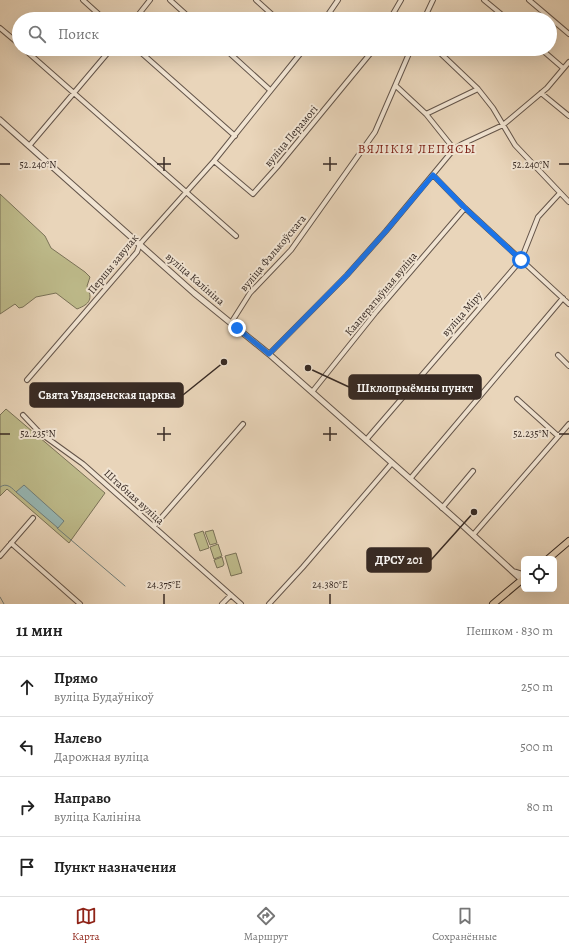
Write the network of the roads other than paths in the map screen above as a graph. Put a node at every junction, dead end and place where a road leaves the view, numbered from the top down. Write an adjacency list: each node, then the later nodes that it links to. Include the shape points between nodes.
1 (83, 0): 10 (street)
2 (150, 0): 11 (street)
3 (170, 0): 12 (street)
4 (256, 0): 13 (street)
5 (338, 0): 14 (street)
6 (401, 0): 15 (street)
7 (433, 0): 16 (street)
8 (484, 0): 17 (street)
9 (529, 0): 18 (street)
10 (96, 12)
11 (141, 12)
12 (183, 12)
13 (269, 12)
14 (330, 12)
15 (394, 12)
16 (427, 12)
17 (499, 12)
18 (543, 12)
19 (557, 24): 21 (street)
20 (0, 28): 22 (street)
21 (569, 34)
22 (12, 38)
23 (32, 56): 37 (street)
24 (105, 56): 37 (street)
25 (146, 56): 43 (street)
26 (232, 56): 36 (street)
27 (298, 56): 36 (street, Першы завулак)
28 (368, 56): 46 (street, вуліца Перамогі, via 253,194)
29 (409, 56): 34 (street, вуліца Фалькоўскага)
30 (443, 56): 35 (street)
31 (549, 56): 33 (street)
32 (569, 62): 33 (street)
33 (563, 68): 38 (street)
34 (396, 86): 39 (street); 57 (street, вуліца Фалькоўскага, via 374,132 323,206 291,250 250,293)
35 (478, 89): 39 (street); 42 (street)
36 (270, 90): 43 (street, Першы завулак)
37 (74, 92): 44 (street); 48 (street)
38 (541, 93): 40 (street); 42 (street)
39 (426, 114): 45 (street)
40 (569, 116)
41 (0, 120): 44 (street, вуліца Калініна)
42 (503, 125): 45 (street); 49 (street, via 515,145)
43 (235, 136): 46 (street, Першы завулак)
44 (29, 146): 53 (street, вуліца Калініна)
45 (454, 150): 47 (street)
46 (214, 161): 48 (street, Першы завулак)
47 (433, 175): 51 (street); 58 (street, via 347,275)
48 (187, 192): 52 (street); 53 (street, Першы завулак)
49 (560, 193): 50 (street); 54 (street, вуліца Міру, via 538,217)
50 (569, 202)
51 (465, 208): 54 (street); 62 (street, Кааператыўная вуліца)
52 (236, 236)
53 (140, 244): 57 (street, вуліца Калініна); 61 (street, Першы завулак, via 137,252)
54 (521, 260): 55 (street); 68 (street, вуліца Міру)
55 (563, 298): 56 (street); 71 (street)
56 (569, 304)
57 (231, 323): 58 (street, вуліца Калініна)
58 (269, 354): 62 (street, вуліца Калініна)
59 (558, 355): 60 (street)
60 (569, 366)
61 (28, 380)
62 (312, 392): 68 (street, вуліца Калініна)
63 (517, 399): 67 (street)
64 (23, 415): 74 (street, Штабная вуліца, via 40,433 84,464)
65 (243, 424): 74 (street)
66 (569, 424): 67 (street)
67 (558, 436): 75 (street)
68 (366, 440): 69 (street, вуліца Калініна)
69 (392, 463): 71 (street, вуліца Калініна); 88 (street)
70 (473, 471): 72 (street)
71 (410, 479): 72 (street, вуліца Калініна)
72 (442, 508): 75 (street, вуліца Калініна)
73 (33, 518): 77 (street)
74 (154, 526): 84 (street, Штабная вуліца)
75 (473, 535): 80 (street, вуліца Калініна)
76 (569, 541): 79 (main road)
77 (11, 543): 78 (street); 85 (street)
78 (0, 556)
79 (552, 556)
80 (512, 571): 81 (street, вуліца Калініна); 83 (street, via 516,578)
81 (521, 577)
82 (521, 580): 83 (main road)
83 (513, 587): 89 (main road)
84 (231, 595): 86 (street); 87 (street, Штабная вуліца)
85 (80, 604)
86 (222, 604)
87 (241, 604)
88 (269, 604)
89 (493, 604)

